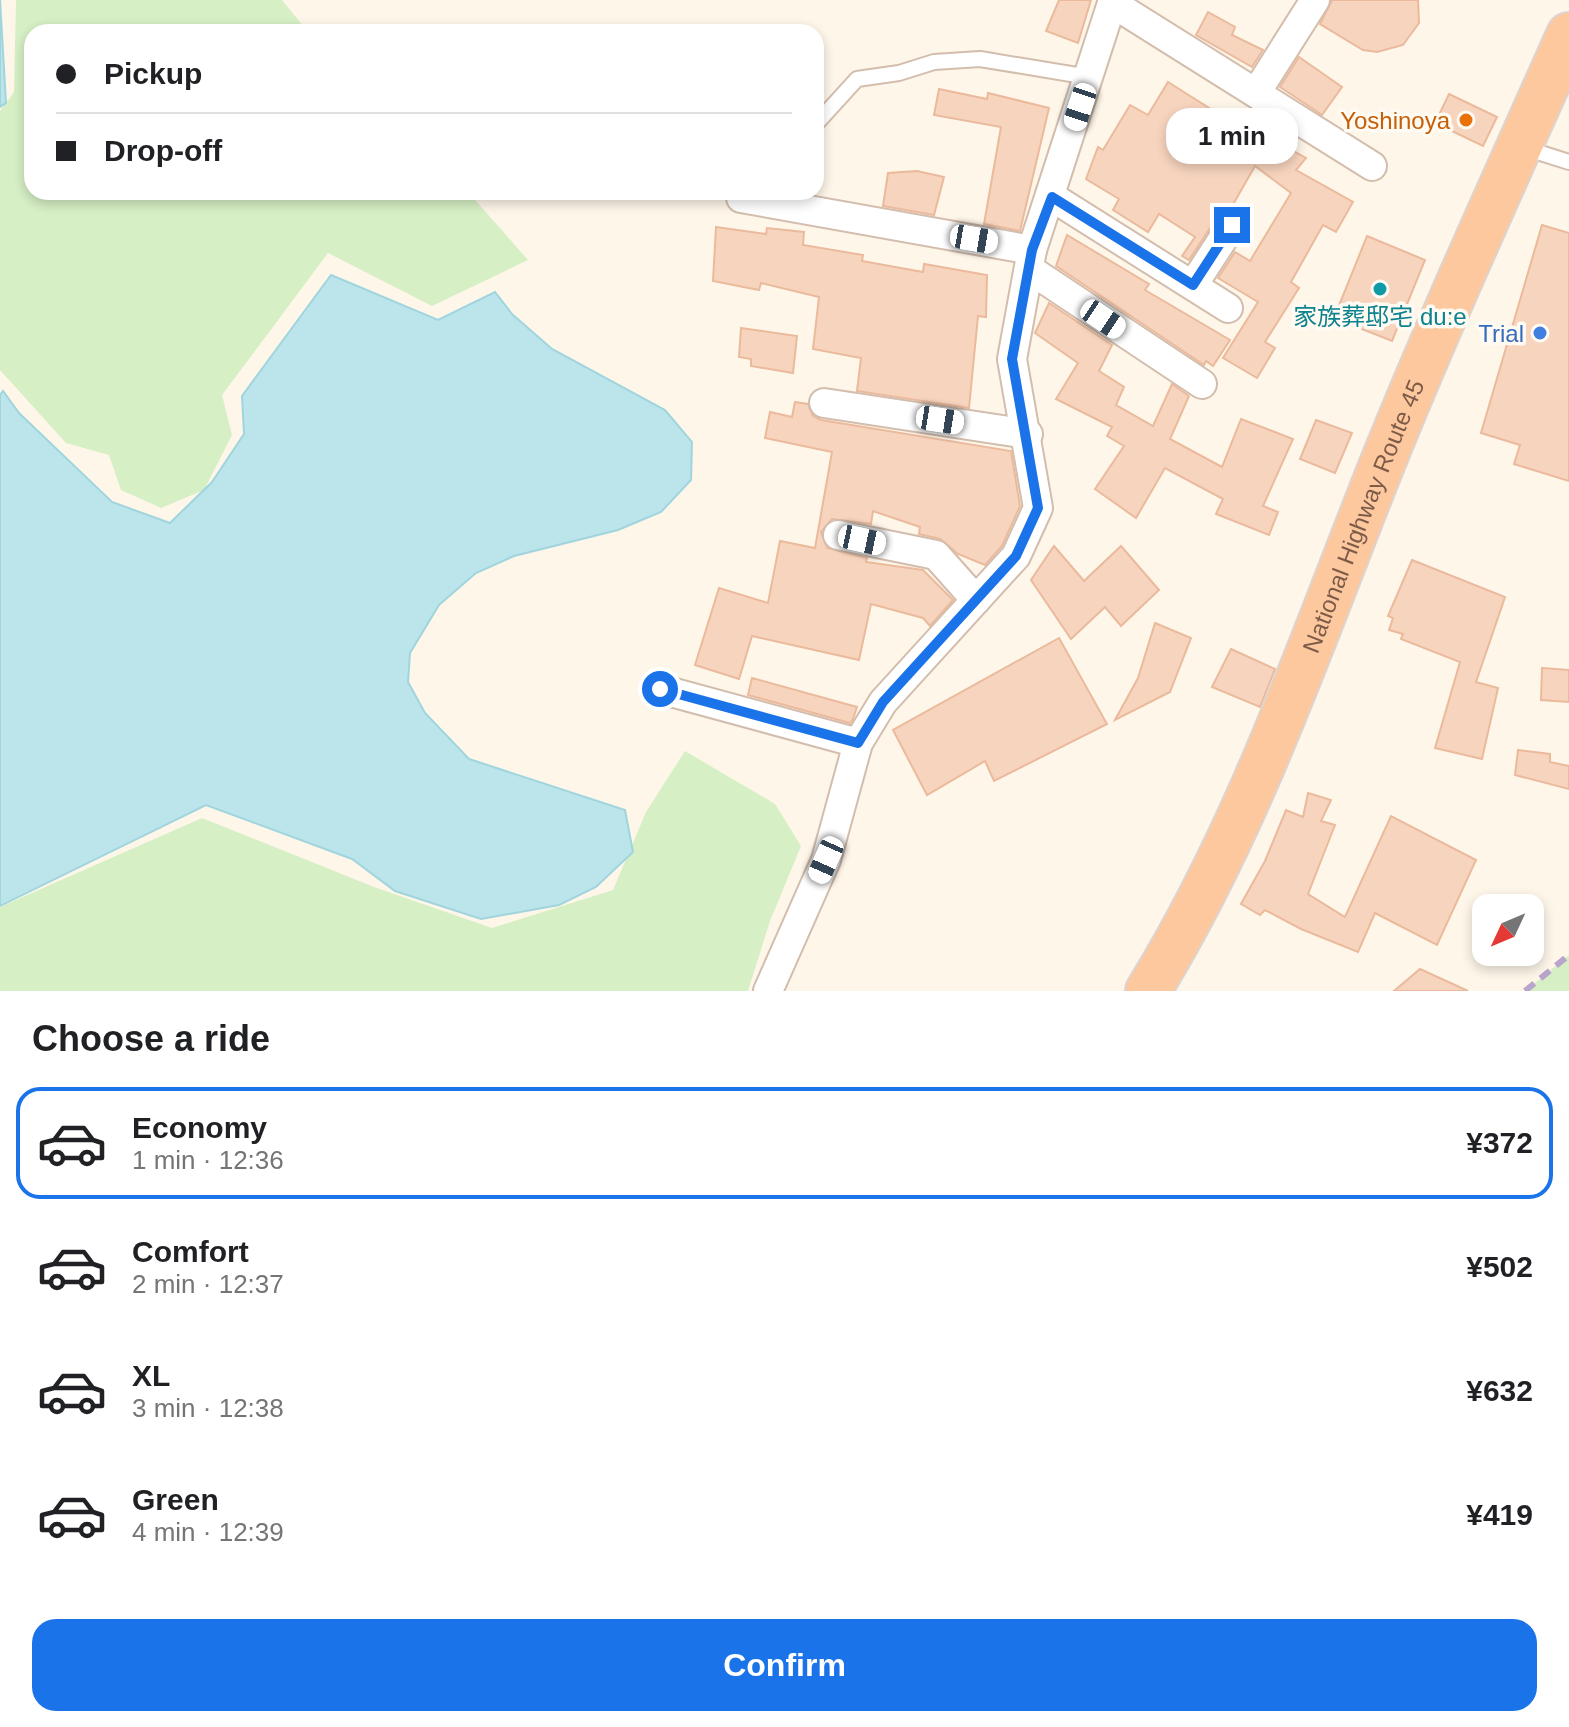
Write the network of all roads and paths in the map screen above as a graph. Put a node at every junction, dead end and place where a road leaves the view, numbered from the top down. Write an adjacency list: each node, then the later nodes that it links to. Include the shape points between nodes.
1 (1315, 0): 5 (street)
2 (1113, 1): 4 (street); 5 (street)
3 (1569, 35): 7 (highway, National Highway Route 45)
4 (1089, 77): 6 (lane, via 980,59 934,62 857,79); 10 (street)
5 (1256, 93): 9 (street)
6 (824, 115)
7 (1517, 146): 8 (lane); 24 (highway, National Highway Route 45, via 1383,463 1296,690 1230,841)
8 (1569, 162)
9 (1372, 166)
10 (1052, 197): 13 (street); 14 (street)
11 (750, 200): 13 (street)
12 (1232, 225): 14 (street)
13 (1030, 260): 16 (street); 18 (street, via 1012,359)
14 (1193, 285): 15 (street)
15 (1228, 308)
16 (1202, 384)
17 (824, 403): 18 (street)
18 (1028, 434): 20 (street, via 1038,508 1016,556)
19 (838, 535): 20 (street, via 936,555)
20 (976, 600): 22 (street, via 883,702)
21 (660, 689): 22 (street)
22 (858, 743): 23 (street, via 826,860)
23 (768, 991)
24 (1148, 991)

